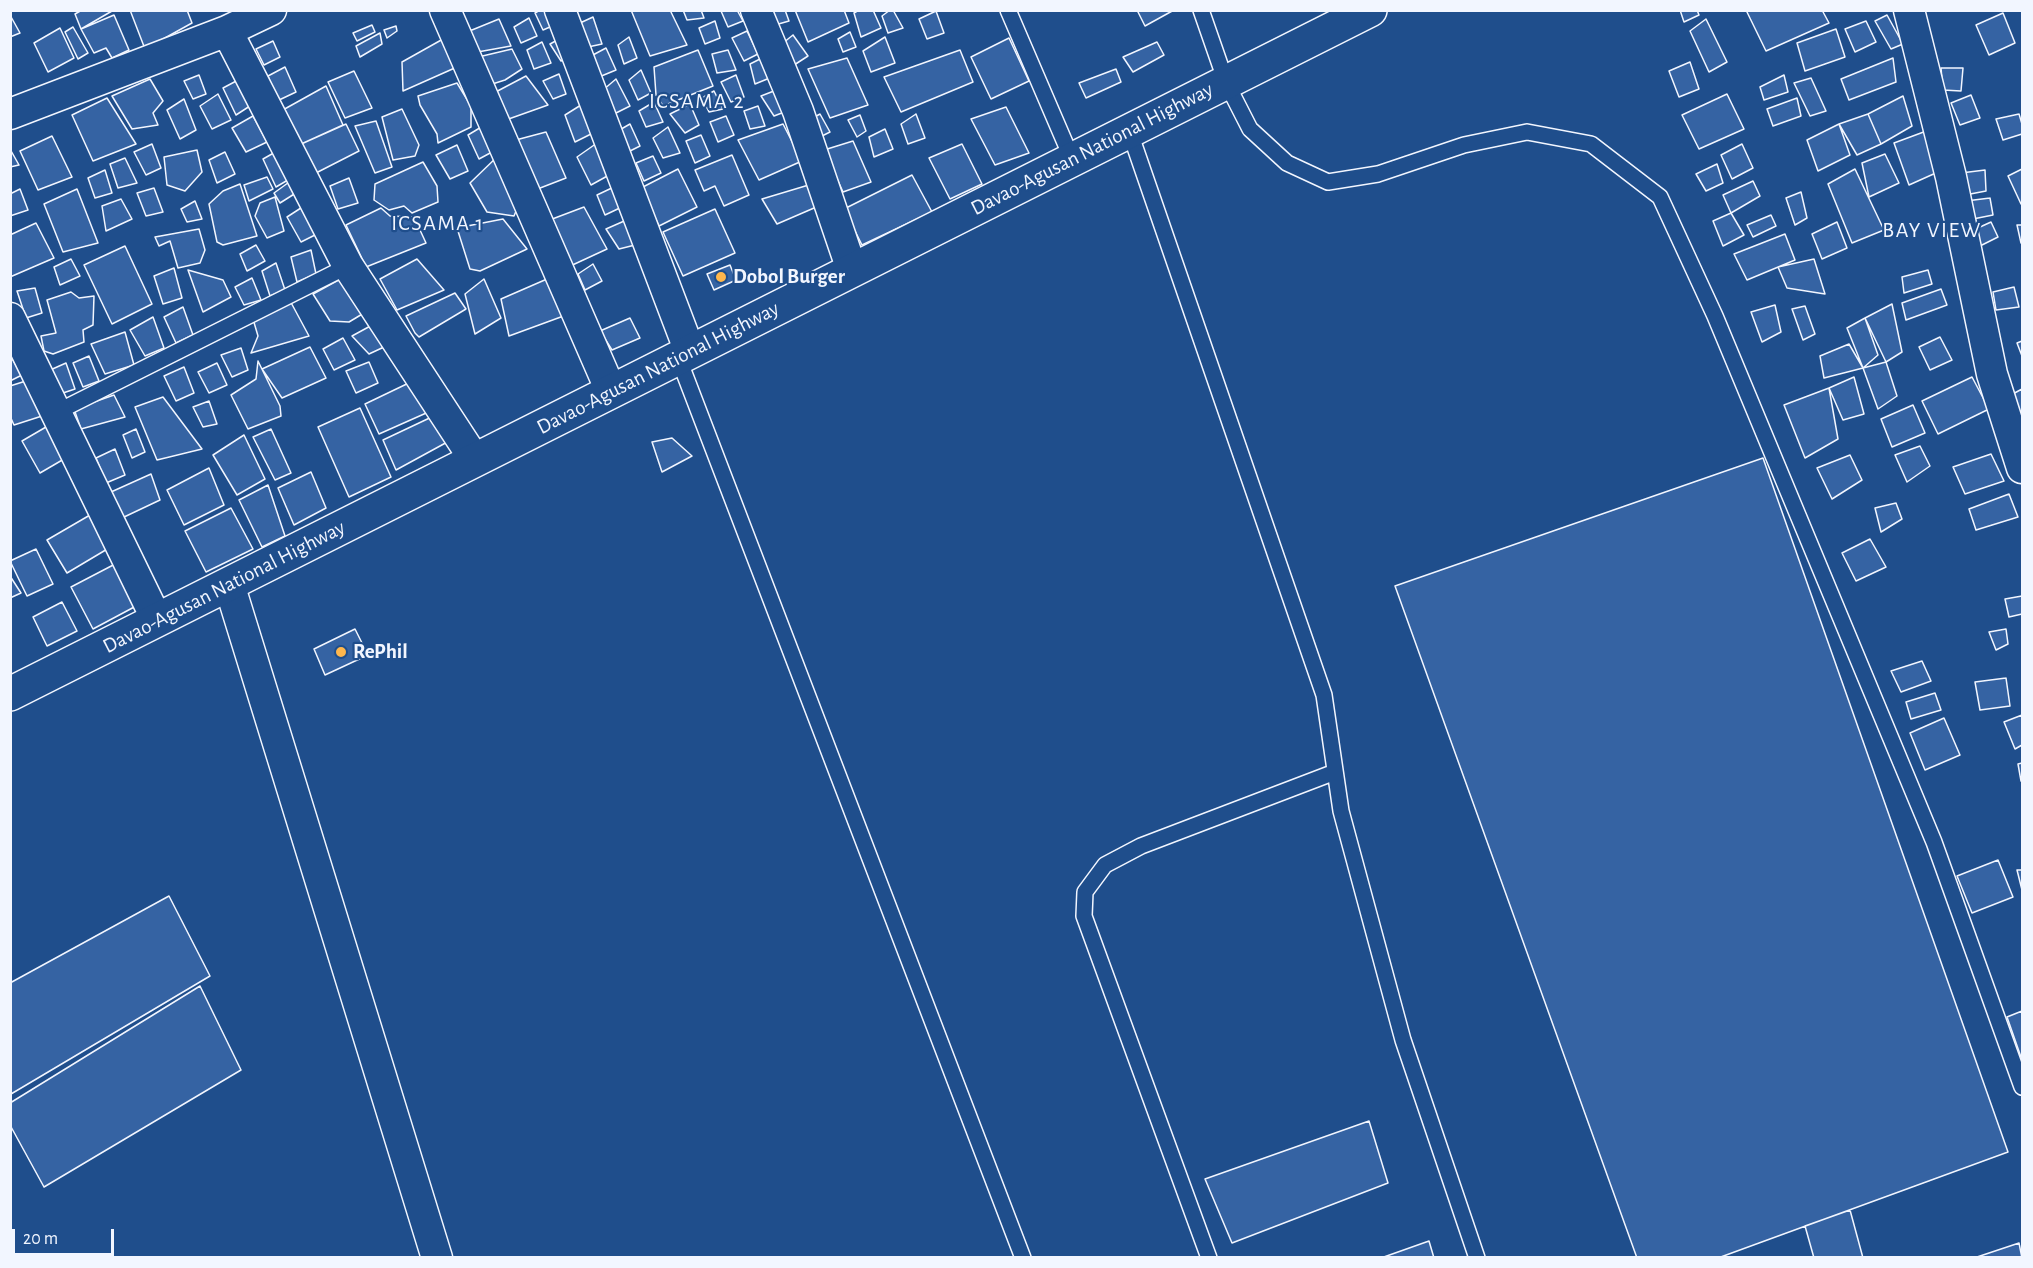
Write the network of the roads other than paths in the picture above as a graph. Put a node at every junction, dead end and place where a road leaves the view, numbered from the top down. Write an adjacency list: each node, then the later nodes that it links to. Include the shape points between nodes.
1 (271, 10): 9 (street)
2 (445, 10): 18 (street)
3 (560, 10): 17 (street)
4 (756, 10): 15 (street, via 798,111)
5 (1008, 10): 13 (lane)
6 (1201, 10): 10 (lane)
7 (1370, 10): 10 (main road, Davao-Agusan National Highway)
8 (1909, 10): 21 (street, via 1951,177 1992,374)
9 (227, 31): 11 (street); 14 (street)
10 (1226, 82): 12 (main road, Davao-Agusan National Highway); 26 (lane, via 1250,129 1287,163 1328,182 1378,174 1464,145 1527,132 1591,144 1660,197 1715,316 1929,831)
11 (10, 114)
12 (1129, 130): 13 (main road, Davao-Agusan National Highway); 25 (lane, via 1324,695)
13 (1072, 159): 15 (main road, Davao-Agusan National Highway)
14 (348, 266): 19 (lane); 20 (street)
15 (852, 270): 17 (main road, Davao-Agusan National Highway)
16 (10, 318): 19 (street)
17 (684, 355): 18 (main road, Davao-Agusan National Highway); 28 (lane)
18 (611, 391): 20 (main road, Davao-Agusan National Highway)
19 (57, 412): 23 (street)
20 (475, 460): 22 (main road, Davao-Agusan National Highway)
21 (2022, 468)
22 (229, 584): 23 (main road, Davao-Agusan National Highway); 27 (street)
23 (157, 620): 24 (main road, Davao-Agusan National Highway)
24 (10, 694)
25 (1335, 772): 29 (lane, via 1141,846 1105,865 1085,892 1084,916); 30 (lane, via 1341,811 1403,1040)
26 (2022, 1087)
27 (437, 1257)
28 (1023, 1257)
29 (1209, 1257)
30 (1477, 1257)

